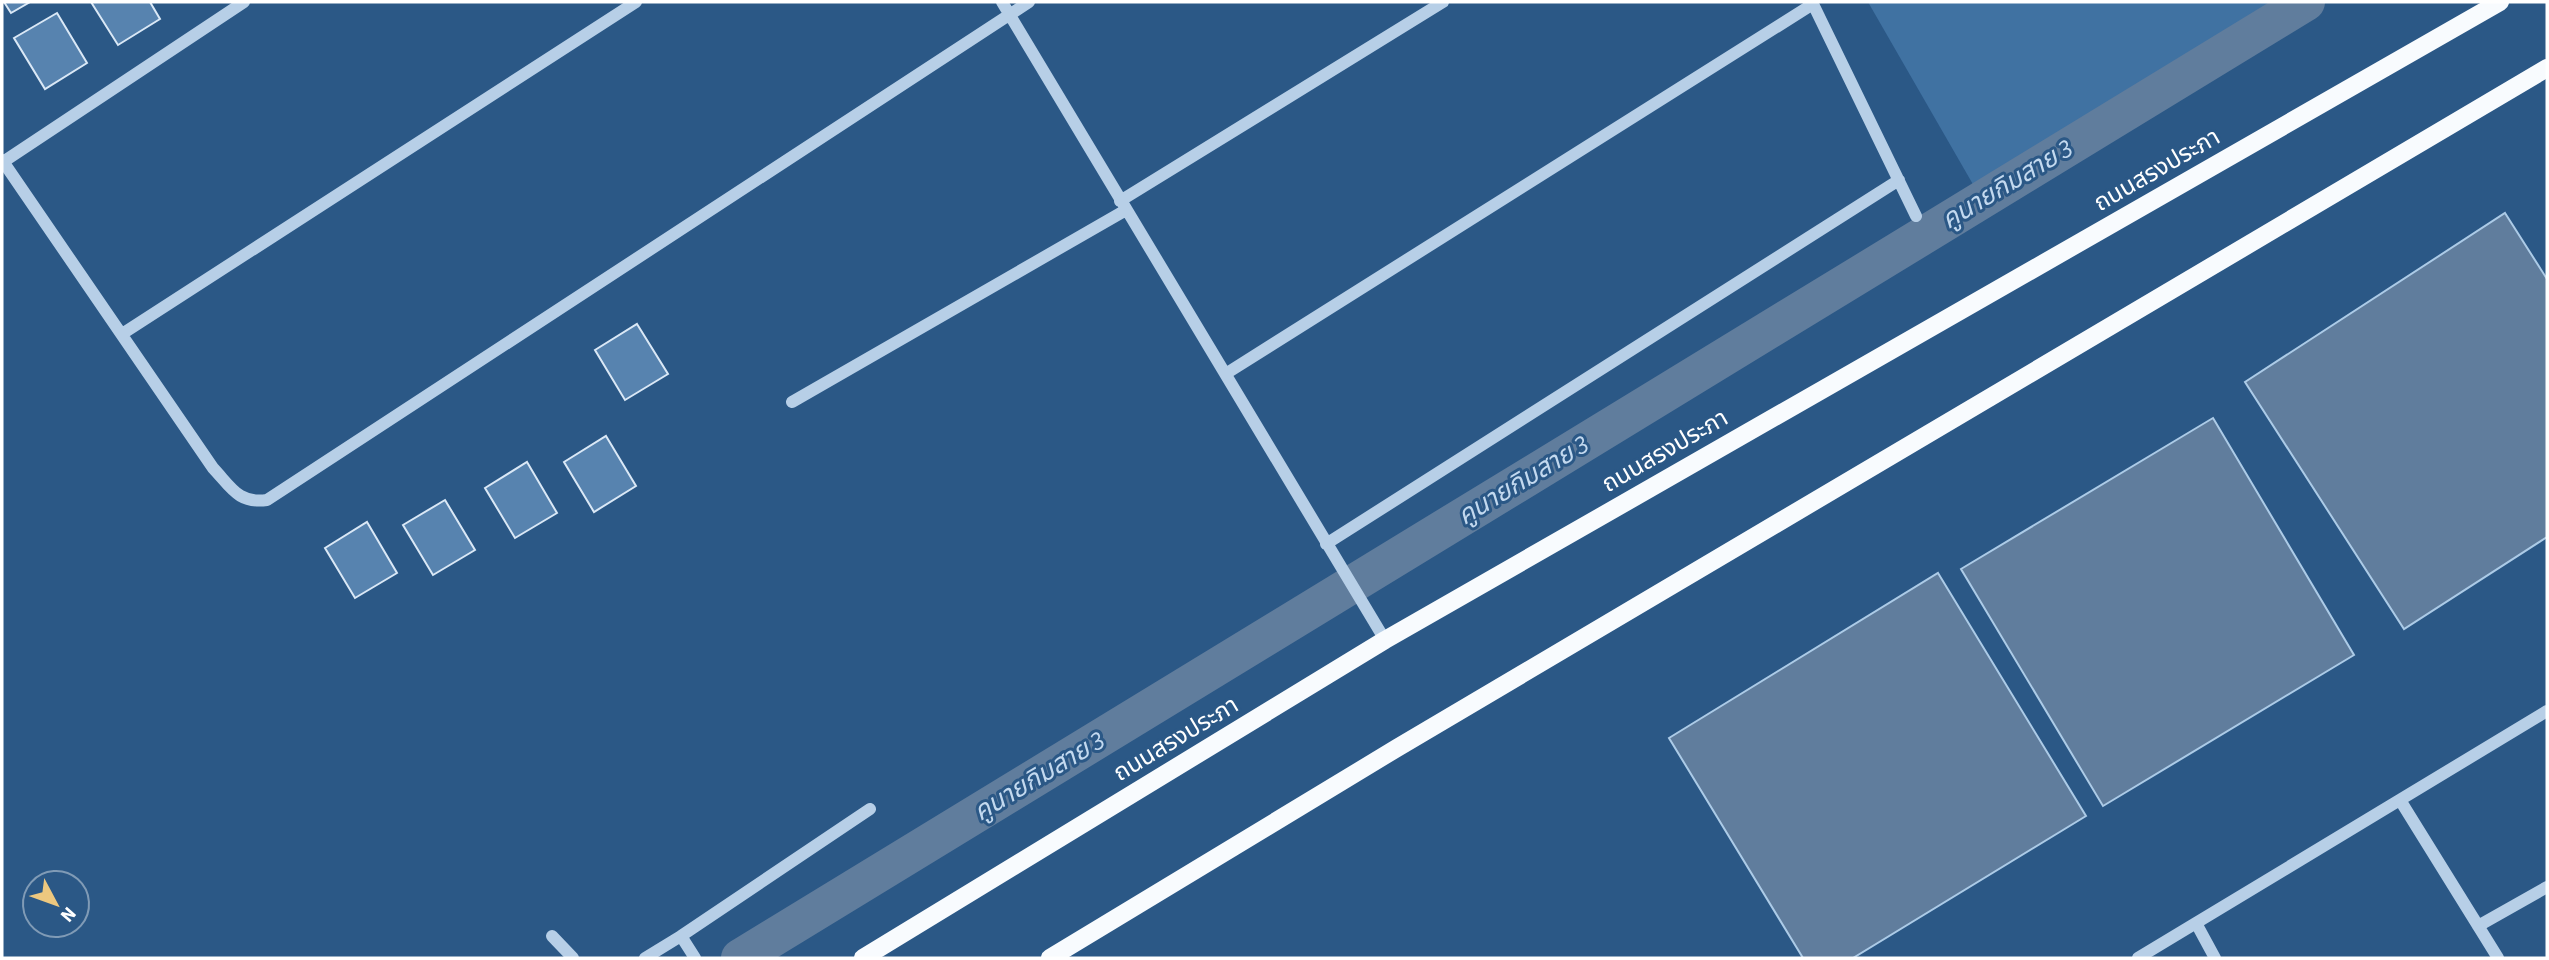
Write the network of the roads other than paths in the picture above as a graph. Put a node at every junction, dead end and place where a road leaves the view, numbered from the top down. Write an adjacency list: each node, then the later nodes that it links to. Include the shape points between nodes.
1 (244, 2): 10 (street)
2 (636, 2): 14 (street)
3 (1002, 2): 8 (street)
4 (1029, 2): 8 (street)
5 (1443, 2): 12 (street)
6 (2500, 2): 18 (main road, ถนนสรงประภา)
7 (1813, 3): 11 (street); 15 (street)
8 (1009, 14): 12 (street); 14 (street, via 267,500 251,502 239,496 213,468)
9 (2547, 68): 31 (main road)
10 (2, 161): 14 (street)
11 (1899, 180): 13 (street); 17 (street)
12 (1123, 206): 15 (street); 16 (street)
13 (1916, 216)
14 (122, 334)
15 (1227, 373): 17 (street)
16 (792, 401)
17 (1326, 544): 18 (street)
18 (1385, 640): 30 (main road, ถนนสรงประภา)
19 (2547, 711): 20 (street)
20 (2400, 800): 23 (street); 24 (street)
21 (870, 809): 26 (street)
22 (2547, 887): 24 (street)
23 (2196, 923): 32 (street); 33 (street)
24 (2478, 926): 34 (street)
25 (552, 936): 27 (street)
26 (681, 936): 28 (street); 29 (street)
27 (573, 958)
28 (645, 958)
29 (695, 958)
30 (863, 958)
31 (1050, 958)
32 (2138, 958)
33 (2215, 958)
34 (2498, 958)

